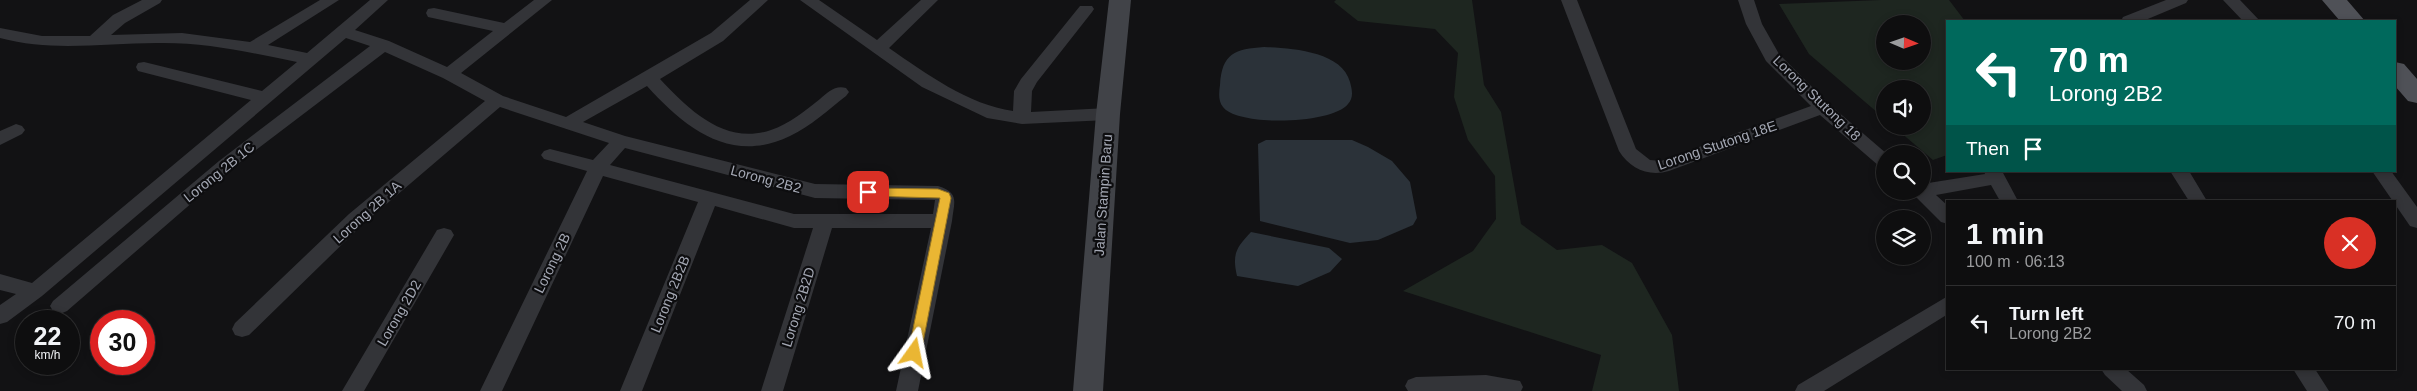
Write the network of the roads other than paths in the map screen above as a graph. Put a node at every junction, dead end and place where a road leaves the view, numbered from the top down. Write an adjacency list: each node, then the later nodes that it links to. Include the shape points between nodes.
1 (154, 0): 22 (street, via 119,19)
2 (331, 0): 24 (street)
3 (380, 0): 20 (street)
4 (544, 0): 19 (street)
5 (760, 0): 30 (street, via 717,36)
6 (808, 0): 25 (street)
7 (930, 0): 25 (street)
8 (1120, 0): 36 (street, Jalan Stampin Baru)
9 (1569, 0): 35 (street, Lorong Stutong 18E, via 1628,151 1641,164 1651,168 1663,166)
10 (1746, 0): 35 (street, Lorong Stutong 18, via 1754,24 1772,57)
11 (2180, 0): 16 (street)
12 (2231, 0): 17 (street)
13 (2334, 0): 18 (main road)
14 (1086, 9): 37 (street, via 1030,79 1023,91)
15 (434, 13): 19 (street)
16 (2131, 20)
17 (2251, 20)
18 (2352, 20)
19 (506, 29): 29 (street)
20 (343, 32): 23 (street, Lorong 2B2); 26 (street)
21 (0, 33): 22 (street, via 56,41)
22 (96, 39): 24 (street, via 182,38)
23 (383, 45): 29 (street, Lorong 2B2); 61 (street, Lorong 2B 1C, via 225,165)
24 (252, 48): 26 (street)
25 (878, 49): 37 (street, via 928,84 958,99 993,114)
26 (310, 59): 33 (street)
27 (144, 67): 33 (street)
28 (2396, 71): 32 (main road)
29 (449, 74): 34 (street, Lorong 2B2)
30 (649, 78): 31 (street, via 706,130 730,137 757,139 772,138 786,132); 38 (street)
31 (840, 92)
32 (2417, 95)
33 (263, 97): 59 (street)
34 (497, 100): 38 (street, Lorong 2B2); 63 (street, Lorong 2B 1A, via 356,219)
35 (1823, 108): 42 (street, Lorong Stutong 18)
36 (1108, 114): 37 (street); 74 (street, Jalan Stampin Baru)
37 (1022, 118)
38 (568, 123): 41 (street, Lorong 2B2)
39 (16, 130): 40 (street)
40 (0, 139)
41 (621, 141): 44 (street, Lorong 2B); 54 (street, Lorong 2B2, via 815,192 942,194 945,198)
42 (1876, 154)
43 (550, 155): 44 (street)
44 (598, 167): 49 (street); 70 (street, Lorong 2B)
45 (2181, 172): 52 (street)
46 (2382, 172): 55 (street)
47 (1995, 175): 48 (street); 51 (street)
48 (1931, 189)
49 (709, 198): 56 (street, via 794,221); 71 (street, Lorong 2B2B)
50 (1930, 200): 53 (street)
51 (2009, 200)
52 (2197, 200)
53 (1946, 215)
54 (942, 221): 56 (street); 73 (street)
55 (2417, 221)
56 (824, 222): 72 (street, Lorong 2B2D)
57 (444, 235): 69 (street, Lorong 2D2)
58 (0, 282): 59 (street)
59 (35, 291): 62 (street)
60 (1946, 305): 75 (street)
61 (60, 306)
62 (0, 316)
63 (242, 329)
64 (2113, 370): 76 (street)
65 (2305, 370): 77 (street)
66 (1416, 386): 68 (street)
67 (1512, 387): 68 (street, via 1486,384)
68 (1463, 389)
69 (353, 391)
70 (491, 391)
71 (631, 391)
72 (772, 391)
73 (906, 391)
74 (1088, 391)
75 (1806, 391)
76 (2136, 391)
77 (2318, 391)

